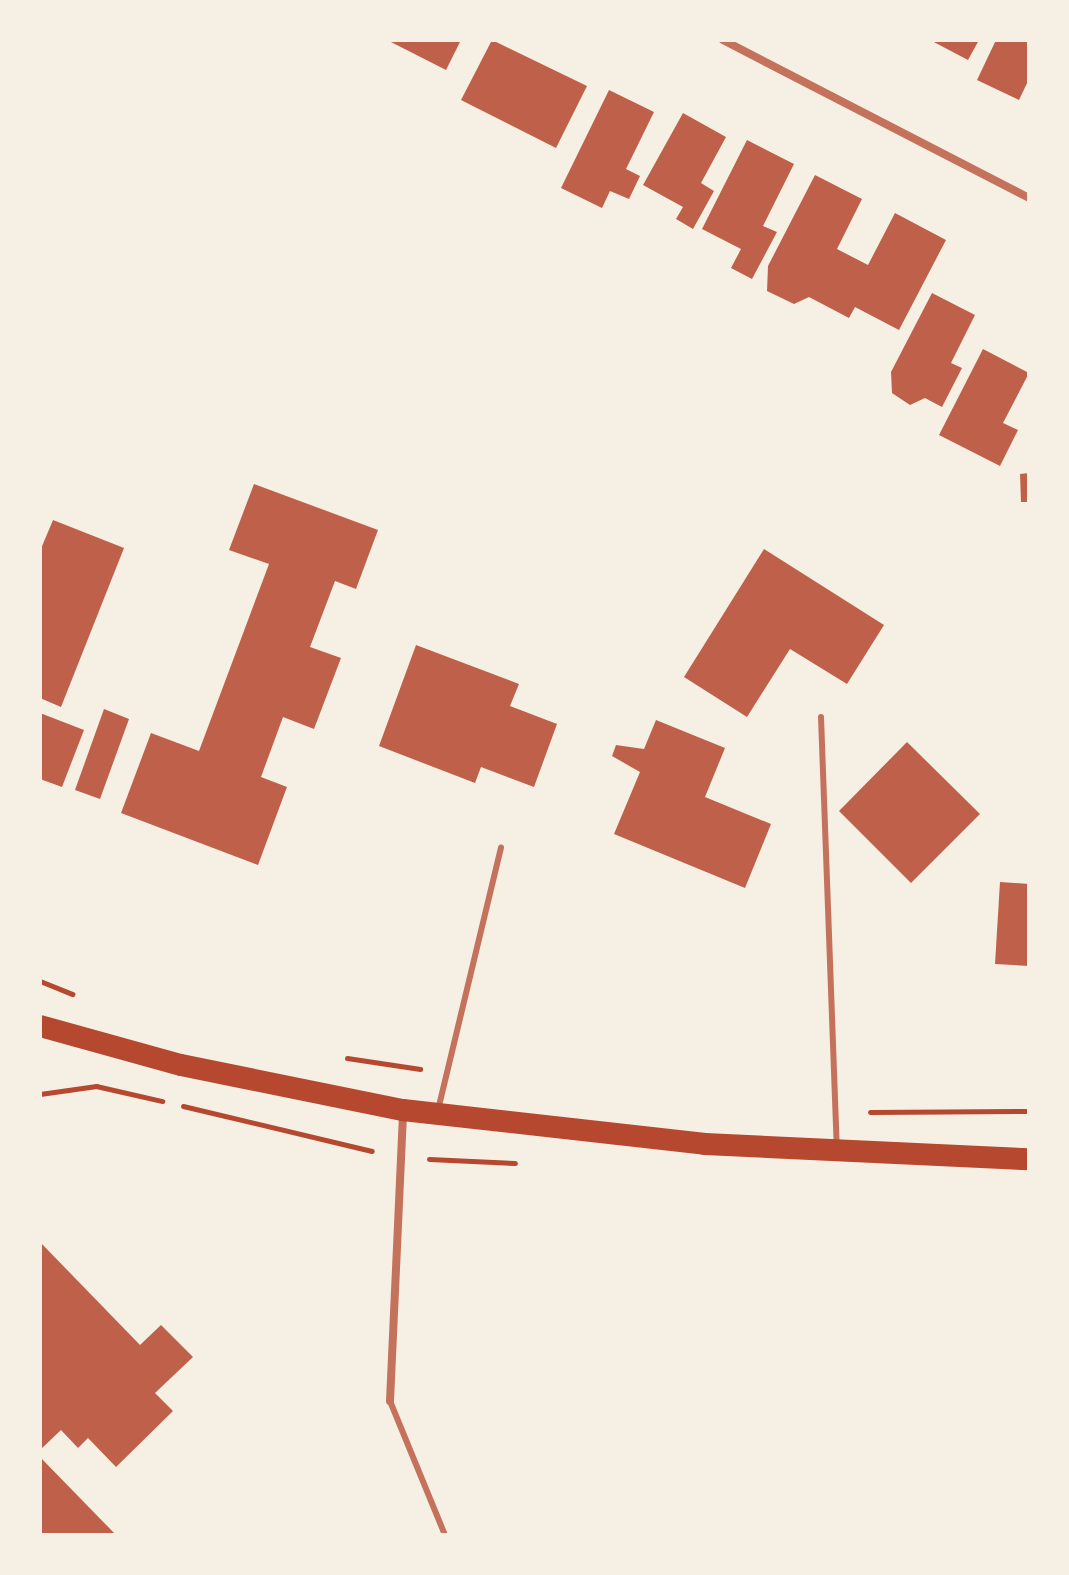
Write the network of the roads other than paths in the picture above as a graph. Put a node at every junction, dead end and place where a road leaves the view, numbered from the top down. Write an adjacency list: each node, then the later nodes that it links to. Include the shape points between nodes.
1 (723, 40): 2 (street)
2 (1029, 198)
3 (821, 717): 8 (lane)
4 (501, 847): 7 (lane)
5 (40, 1026): 6 (highway, via 181,1065)
6 (403, 1110): 7 (highway); 10 (street)
7 (437, 1113): 8 (highway, via 705,1144)
8 (837, 1150): 9 (highway)
9 (1029, 1159)
10 (390, 1401): 11 (lane)
11 (445, 1535)

